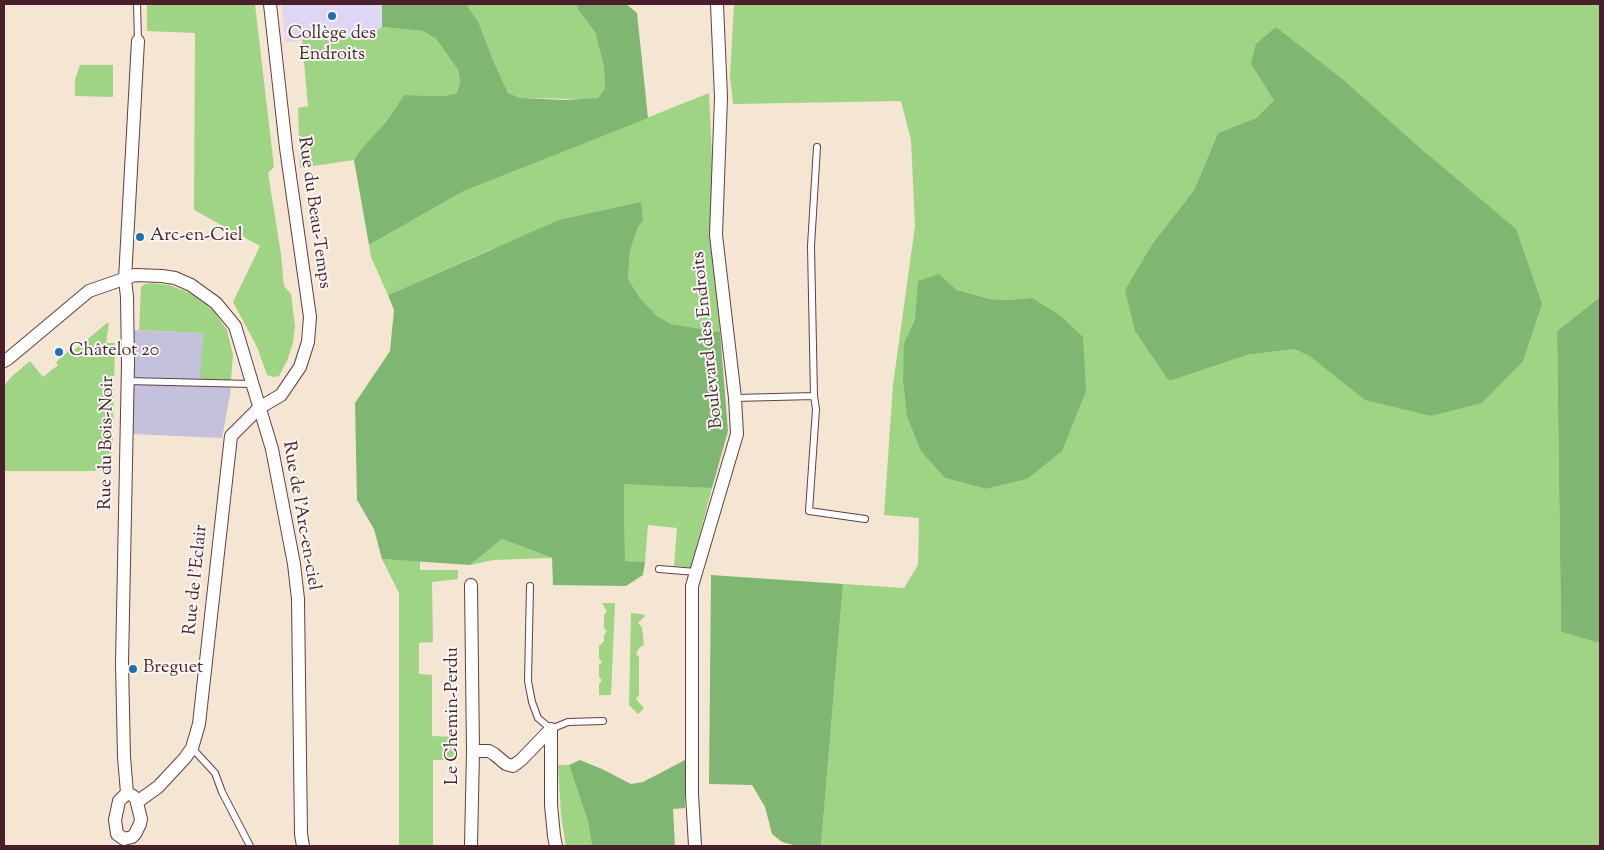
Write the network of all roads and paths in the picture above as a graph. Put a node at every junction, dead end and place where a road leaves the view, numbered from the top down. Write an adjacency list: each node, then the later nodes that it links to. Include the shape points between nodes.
1 (137, 4): 4 (lane, Rue du Bois-Noir)
2 (270, 4): 12 (street, Rue du Beau-Temps, via 310,317 308,342 300,367 280,395)
3 (717, 4): 11 (street, Boulevard des Endroits, via 721,97 716,235)
4 (138, 40): 6 (street, Rue du Bois-Noir)
5 (817, 147): 10 (lane, via 811,246)
6 (125, 278): 7 (street, Rue de l'Arc-en-ciel, via 89,292); 8 (street, Rue du Bois-Noir); 9 (street, Rue de l'Arc-en-ciel, via 136,275 175,278 216,303 235,326)
7 (4, 361)
8 (128, 381): 9 (lane); 22 (street, Rue du Bois-Noir, via 122,664)
9 (252, 384): 12 (street, Rue de l'Arc-en-ciel)
10 (814, 396): 11 (lane); 13 (lane, via 816,409 809,511)
11 (735, 398): 15 (street, Boulevard des Endroits, via 737,434)
12 (259, 408): 20 (street, Rue de l'Eclair, via 231,436 200,724); 29 (street, Rue de l'Arc-en-ciel, via 272,449 298,599)
13 (865, 519)
14 (659, 569): 15 (lane)
15 (696, 572): 32 (street, Boulevard des Endroits, via 692,586)
16 (471, 585): 21 (street, Le Chemin-Perdu)
17 (530, 586): 19 (lane, via 528,681 538,718)
18 (603, 721): 19 (lane, via 568,722)
19 (551, 729): 21 (street, via 513,766 489,751); 31 (street, via 551,805)
20 (192, 748): 23 (street, Rue de l'Eclair, via 158,787); 28 (lane, via 215,773)
21 (473, 751): 30 (street, Le Chemin-Perdu)
22 (127, 793): 23 (street); 24 (street, via 119,801 115,814)
23 (137, 802): 25 (street, via 141,818)
24 (117, 834): 25 (street, via 124,839); 26 (street)
25 (135, 834): 27 (street)
26 (110, 846)
27 (140, 846)
28 (250, 846)
29 (303, 846)
30 (471, 846)
31 (556, 846)
32 (695, 846)

